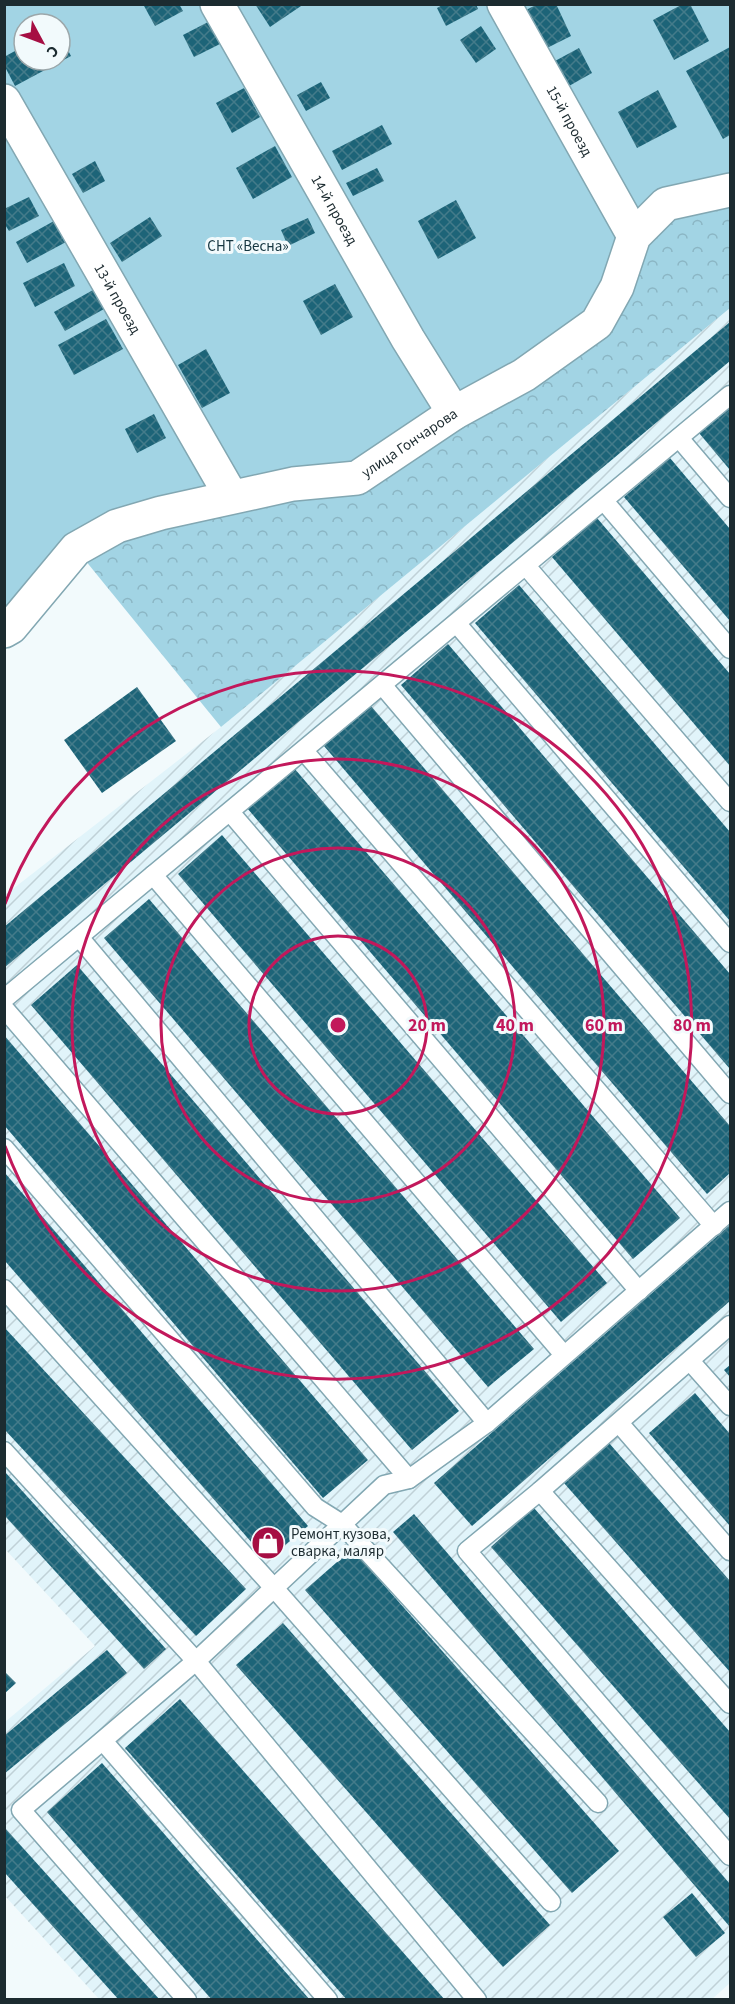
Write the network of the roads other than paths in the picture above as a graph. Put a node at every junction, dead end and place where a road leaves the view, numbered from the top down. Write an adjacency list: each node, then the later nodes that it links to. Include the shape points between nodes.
1 (217, 4): 7 (street, 14-й проезд)
2 (504, 4): 5 (street, 15-й проезд)
3 (4, 101): 9 (street, 13-й проезд)
4 (730, 190): 5 (street, улица Гончарова, via 666,204)
5 (634, 236): 7 (street, улица Гончарова, via 617,287 597,323 524,375)
6 (730, 395): 8 (lane)
7 (454, 413): 9 (street, улица Гончарова, via 357,478 293,484)
8 (679, 438): 10 (lane); 11 (lane)
9 (231, 496): 13 (street, улица Гончарова, via 117,526 76,549)
10 (730, 498)
11 (604, 501): 12 (lane); 15 (lane)
12 (526, 566): 14 (lane); 18 (lane)
13 (7, 623)
14 (457, 624): 16 (lane); 22 (lane)
15 (730, 649)
16 (382, 686): 17 (lane); 25 (lane)
17 (304, 751): 19 (lane); 28 (lane)
18 (730, 802)
19 (230, 812): 20 (lane); 30 (lane)
20 (153, 875): 21 (lane); 32 (lane)
21 (79, 937): 23 (lane); 35 (lane)
22 (730, 944)
23 (4, 999)
24 (4, 1008): 38 (lane)
25 (730, 1094)
26 (4, 1148): 40 (lane, via 315,1507)
27 (730, 1211): 28 (lane)
28 (714, 1226): 30 (lane)
29 (4, 1289): 42 (lane)
30 (639, 1291): 32 (lane)
31 (730, 1325): 33 (lane)
32 (564, 1355): 35 (lane)
33 (690, 1361): 34 (lane); 36 (lane)
34 (730, 1406)
35 (486, 1423): 38 (lane)
36 (619, 1423): 39 (lane); 41 (lane)
37 (4, 1451): 43 (lane)
38 (410, 1479): 40 (lane, via 384,1485)
39 (540, 1491): 44 (lane); 47 (lane, via 466,1551)
40 (342, 1524): 42 (lane); 46 (lane)
41 (730, 1551)
42 (274, 1588): 43 (lane); 48 (lane)
43 (196, 1661): 45 (lane); 51 (lane)
44 (730, 1704)
45 (103, 1741): 49 (lane, via 21,1810); 50 (lane)
46 (598, 1803)
47 (730, 1856)
48 (551, 1902)
49 (187, 2000)
50 (328, 2000)
51 (477, 2000)

